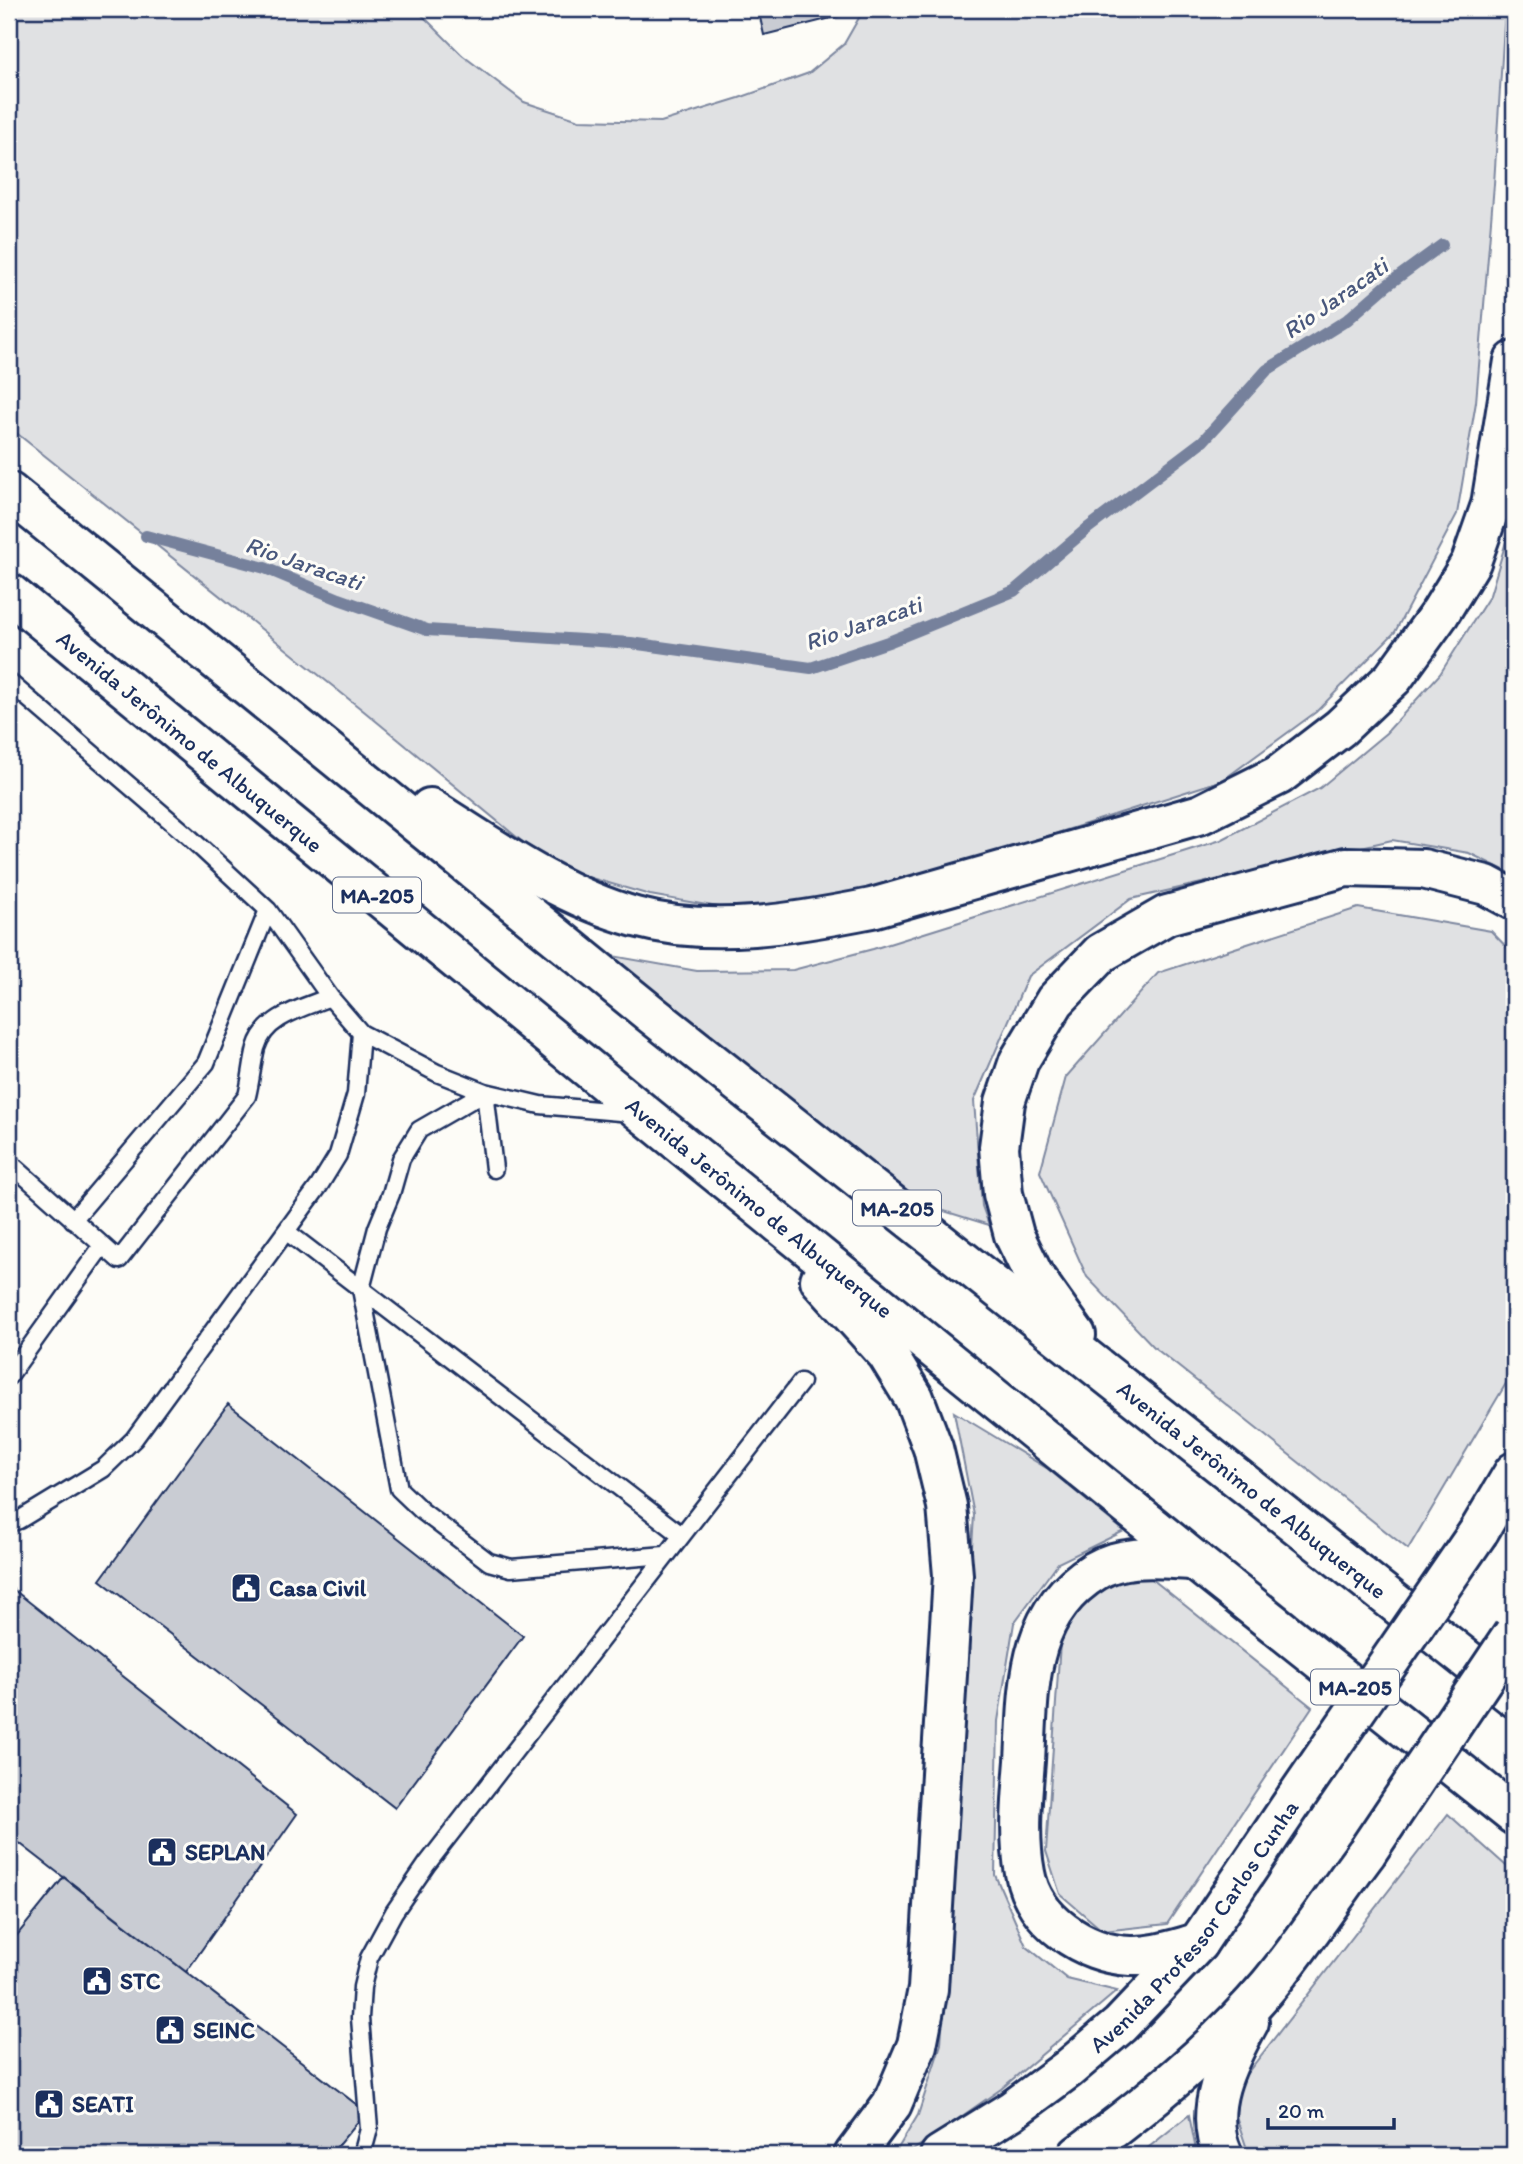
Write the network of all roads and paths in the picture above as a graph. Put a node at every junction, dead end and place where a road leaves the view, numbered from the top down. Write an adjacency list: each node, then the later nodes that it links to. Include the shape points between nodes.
1 (1514, 361): 5 (main road, via 1491,505 1471,562 1440,613 1393,678 1340,729 1279,775 1201,814 872,908 758,927 682,925 636,917 554,884)
2 (9, 492): 5 (main road, Avenida Jerônimo de Albuquerque / MA-205)
3 (9, 593): 11 (main road, Avenida Jerônimo de Albuquerque / MA-205)
4 (9, 682): 7 (lane)
5 (282, 715): 19 (main road, Avenida Jerônimo de Albuquerque / MA-205)
6 (1514, 900): 19 (main road, via 1486,885 1423,869 1346,867 1167,915 1101,953 1055,1001 1019,1060 1005,1102 999,1147 1003,1194 1014,1234 1034,1276)
7 (268, 910): 8 (lane); 15 (lane, via 206,1063)
8 (330, 998): 9 (lane); 17 (lane, via 282,1016 267,1030 256,1046 247,1096 119,1260)
9 (361, 1033): 10 (lane, via 437,1073); 16 (lane, via 356,1094 338,1155)
10 (485, 1091): 11 (lane, via 540,1105); 13 (lane); 18 (lane, via 419,1130 413,1139 401,1159 377,1228)
11 (644, 1114): 14 (main road, Avenida Jerônimo de Albuquerque / MA-205)
12 (9, 1162): 15 (lane)
13 (494, 1169)
14 (747, 1196): 26 (main road, Avenida Jerônimo de Albuquerque / MA-205); 33 (main road, via 887,1354 914,1398 933,1448 947,1506 953,1575 928,1989 917,2045 892,2104)
15 (73, 1220): 17 (lane)
16 (286, 1232): 18 (lane); 23 (lane, via 134,1439 103,1469)
17 (102, 1246): 20 (lane)
18 (361, 1289): 24 (lane); 25 (lane, via 399,1489 408,1499 489,1562 511,1568)
19 (1099, 1368): 28 (main road, Avenida Jerônimo de Albuquerque / MA-205)
20 (9, 1376)
21 (801, 1382): 24 (lane)
22 (1514, 1472): 30 (main road, Avenida Professor Carlos Cunha, bridge, via 1479,1531)
23 (9, 1523)
24 (680, 1534): 25 (lane)
25 (665, 1555): 32 (lane, via 427,1864 369,1958 360,2018 369,2129)
26 (1194, 1560): 29 (main road, Avenida Jerônimo de Albuquerque / MA-205); 30 (main road, via 1112,1563 1073,1588 1043,1627 1029,1696 1020,1839 1034,1900 1065,1934 1104,1952 1129,1956 1152,1956)
27 (1514, 1633): 31 (main road, bridge, via 1367,1852)
28 (1514, 1697)
29 (1514, 1815)
30 (1198, 1943): 34 (main road, Avenida Professor Carlos Cunha, via 1120,2025 1068,2069)
31 (1269, 1986): 35 (main road, via 1206,2050); 36 (main road, via 1222,2078 1216,2126)
32 (362, 2155)
33 (854, 2155)
34 (940, 2155)
35 (1079, 2155)
36 (1223, 2155)

